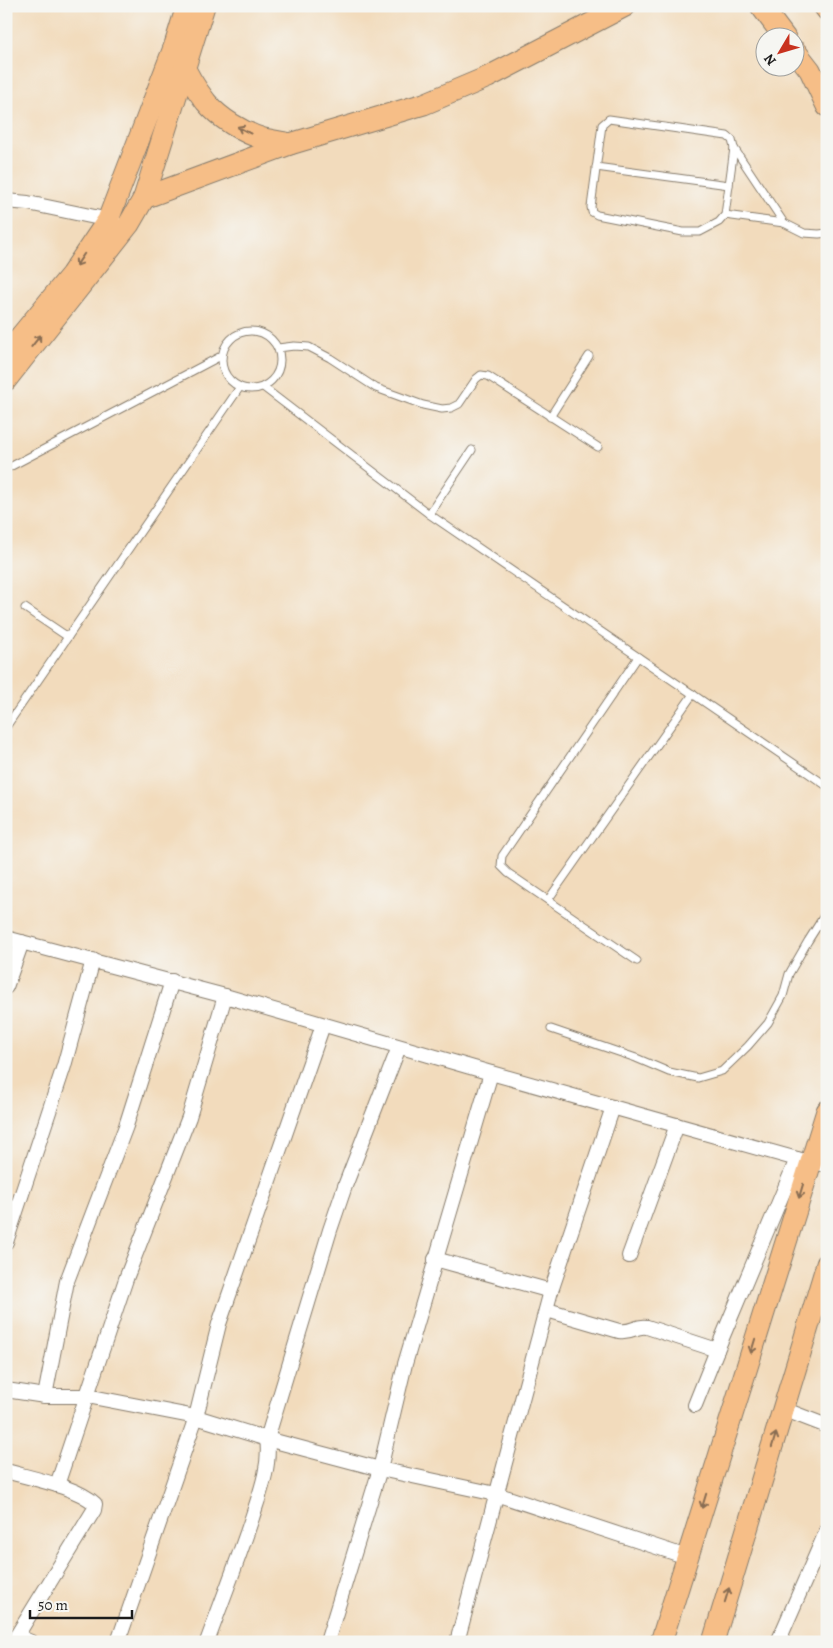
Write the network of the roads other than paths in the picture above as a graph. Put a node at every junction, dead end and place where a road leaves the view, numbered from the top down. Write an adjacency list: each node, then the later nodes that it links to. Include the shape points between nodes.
1 (187, 6): 8 (main road)
2 (204, 6): 10 (main road)
3 (625, 6): 12 (main road, via 488,77 433,100)
4 (761, 6): 7 (main road)
5 (824, 6): 6 (main road)
6 (827, 10)
7 (778, 28)
8 (175, 44): 10 (main road); 19 (main road)
9 (806, 65): 11 (main road)
10 (184, 67): 12 (main road, one-way to 10, via 263,139 222,116 206,102); 16 (main road)
11 (827, 106)
12 (290, 144): 16 (main road)
13 (734, 148): 14 (lane, via 727,136 609,119 602,125); 15 (lane); 20 (lane)
14 (596, 167): 15 (lane); 18 (lane, via 591,207 596,215 682,232 700,232)
15 (729, 185): 18 (lane)
16 (144, 198): 21 (main road)
17 (6, 201): 19 (street)
18 (725, 215): 20 (lane)
19 (108, 220): 21 (street); 24 (main road, one-way to 24, via 70,275)
20 (784, 223): 22 (lane, via 804,233)
21 (129, 224): 27 (main road, one-way to 21)
22 (827, 233)
23 (278, 348): 25 (lane, via 269,336 247,330 232,336); 29 (lane, via 278,371); 30 (lane, via 309,347 376,388 442,409 459,404 476,379 481,375 488,376)
24 (6, 354)
25 (221, 356): 28 (lane, via 224,371 233,384); 33 (lane)
26 (589, 356): 30 (lane)
27 (6, 380)
28 (240, 387): 29 (lane); 36 (lane)
29 (263, 387): 34 (lane)
30 (550, 417): 31 (lane)
31 (598, 447)
32 (472, 450): 34 (lane)
33 (6, 469)
34 (429, 514): 37 (lane)
35 (25, 608): 36 (lane)
36 (68, 637): 39 (lane)
37 (638, 658): 38 (lane); 41 (lane, via 502,856 501,866 508,873)
38 (693, 694): 40 (lane); 41 (lane)
39 (6, 727)
40 (827, 786)
41 (548, 900): 46 (lane)
42 (827, 911): 51 (lane, via 789,974 783,996 768,1023 722,1071 698,1078 669,1072)
43 (6, 938): 44 (street)
44 (22, 942): 45 (street); 48 (street)
45 (93, 960): 47 (street); 58 (street, via 64,1066)
46 (636, 961)
47 (172, 981): 49 (street); 66 (street, via 126,1126 67,1281)
48 (6, 987)
49 (225, 996): 50 (street); 67 (street, via 189,1117 127,1276)
50 (323, 1025): 52 (street); 70 (street, via 219,1324)
51 (551, 1029)
52 (400, 1047): 53 (street); 72 (street, via 330,1230)
53 (491, 1073): 54 (street); 60 (street)
54 (613, 1107): 56 (street); 62 (street)
55 (827, 1111): 57 (main road)
56 (677, 1125): 57 (street); 59 (street)
57 (812, 1162): 64 (street); 78 (main road, one-way to 78)
58 (6, 1242)
59 (629, 1256)
60 (435, 1259): 62 (street); 73 (street)
61 (827, 1264): 69 (main road)
62 (551, 1291): 63 (street)
63 (547, 1310): 64 (street, via 619,1331 628,1332 647,1326); 76 (street)
64 (717, 1350): 68 (street)
65 (6, 1390): 66 (street)
66 (45, 1396): 67 (street)
67 (87, 1396): 70 (street); 75 (street)
68 (695, 1405)
69 (783, 1409): 71 (street); 86 (main road, one-way to 69)
70 (196, 1417): 72 (street); 81 (street)
71 (827, 1426)
72 (268, 1439): 73 (street); 82 (street, via 269,1453 259,1495)
73 (380, 1469): 76 (street); 83 (street)
74 (6, 1471): 75 (street)
75 (58, 1486): 79 (street, via 89,1498 95,1504 94,1510)
76 (496, 1494): 78 (street); 84 (street)
77 (827, 1530): 87 (street)
78 (687, 1557): 85 (main road)
79 (15, 1639): 80 (street)
80 (31, 1642)
81 (118, 1642)
82 (207, 1642)
83 (327, 1642)
84 (457, 1642)
85 (660, 1642)
86 (713, 1642)
87 (778, 1642)

